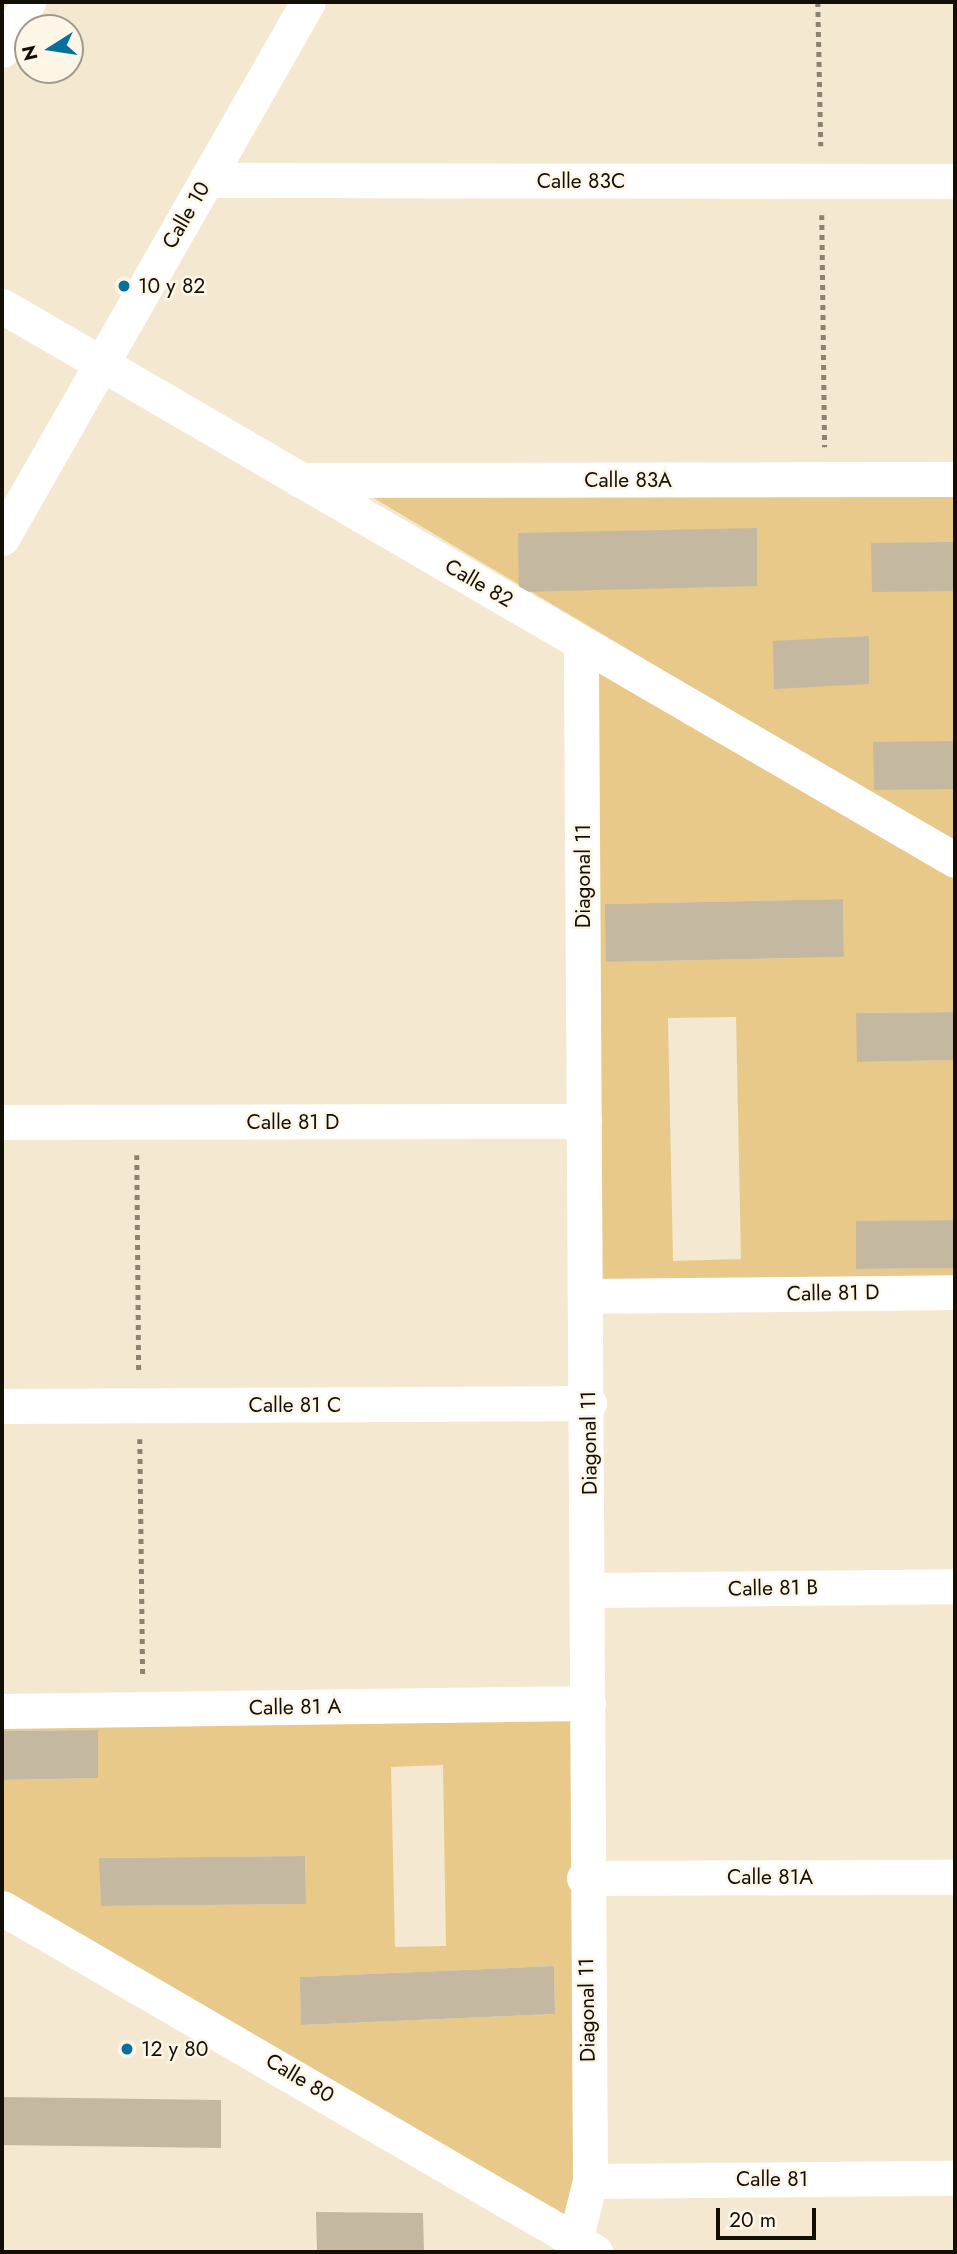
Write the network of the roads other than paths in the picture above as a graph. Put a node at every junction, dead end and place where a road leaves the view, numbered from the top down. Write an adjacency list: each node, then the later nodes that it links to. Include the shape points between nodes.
1 (28, 2): 3 (street)
2 (308, 2): 4 (street, Calle 10)
3 (2, 50)
4 (206, 180): 5 (street, Calle 83C); 7 (street, Calle 10)
5 (955, 181)
6 (2, 306): 7 (street, Calle 82)
7 (101, 364): 9 (street, Calle 82); 10 (street, Calle 10)
8 (955, 479): 9 (street, Calle 83A)
9 (300, 480): 11 (street, Calle 82)
10 (2, 538)
11 (581, 643): 12 (street, Calle 82); 13 (street, Diagonal 11)
12 (955, 860)
13 (584, 1121): 14 (street, Calle 81 D); 16 (street, Diagonal 11)
14 (2, 1122)
15 (955, 1292): 16 (street, Calle 81 D)
16 (585, 1296): 17 (street, Diagonal 11)
17 (589, 1403): 18 (street, Calle 81 C); 20 (street, Diagonal 11)
18 (2, 1406)
19 (955, 1586): 20 (street, Calle 81 B)
20 (591, 1590): 21 (street, Diagonal 11)
21 (588, 1703): 22 (street, Calle 81 A); 24 (street, Diagonal 11)
22 (2, 1711)
23 (955, 1877): 24 (street, Calle 81A)
24 (584, 1878): 27 (street, Diagonal 11)
25 (2, 1908): 28 (street, Calle 80)
26 (955, 2178): 27 (street, Calle 81)
27 (590, 2181): 28 (street, Diagonal 11)
28 (585, 2247)

